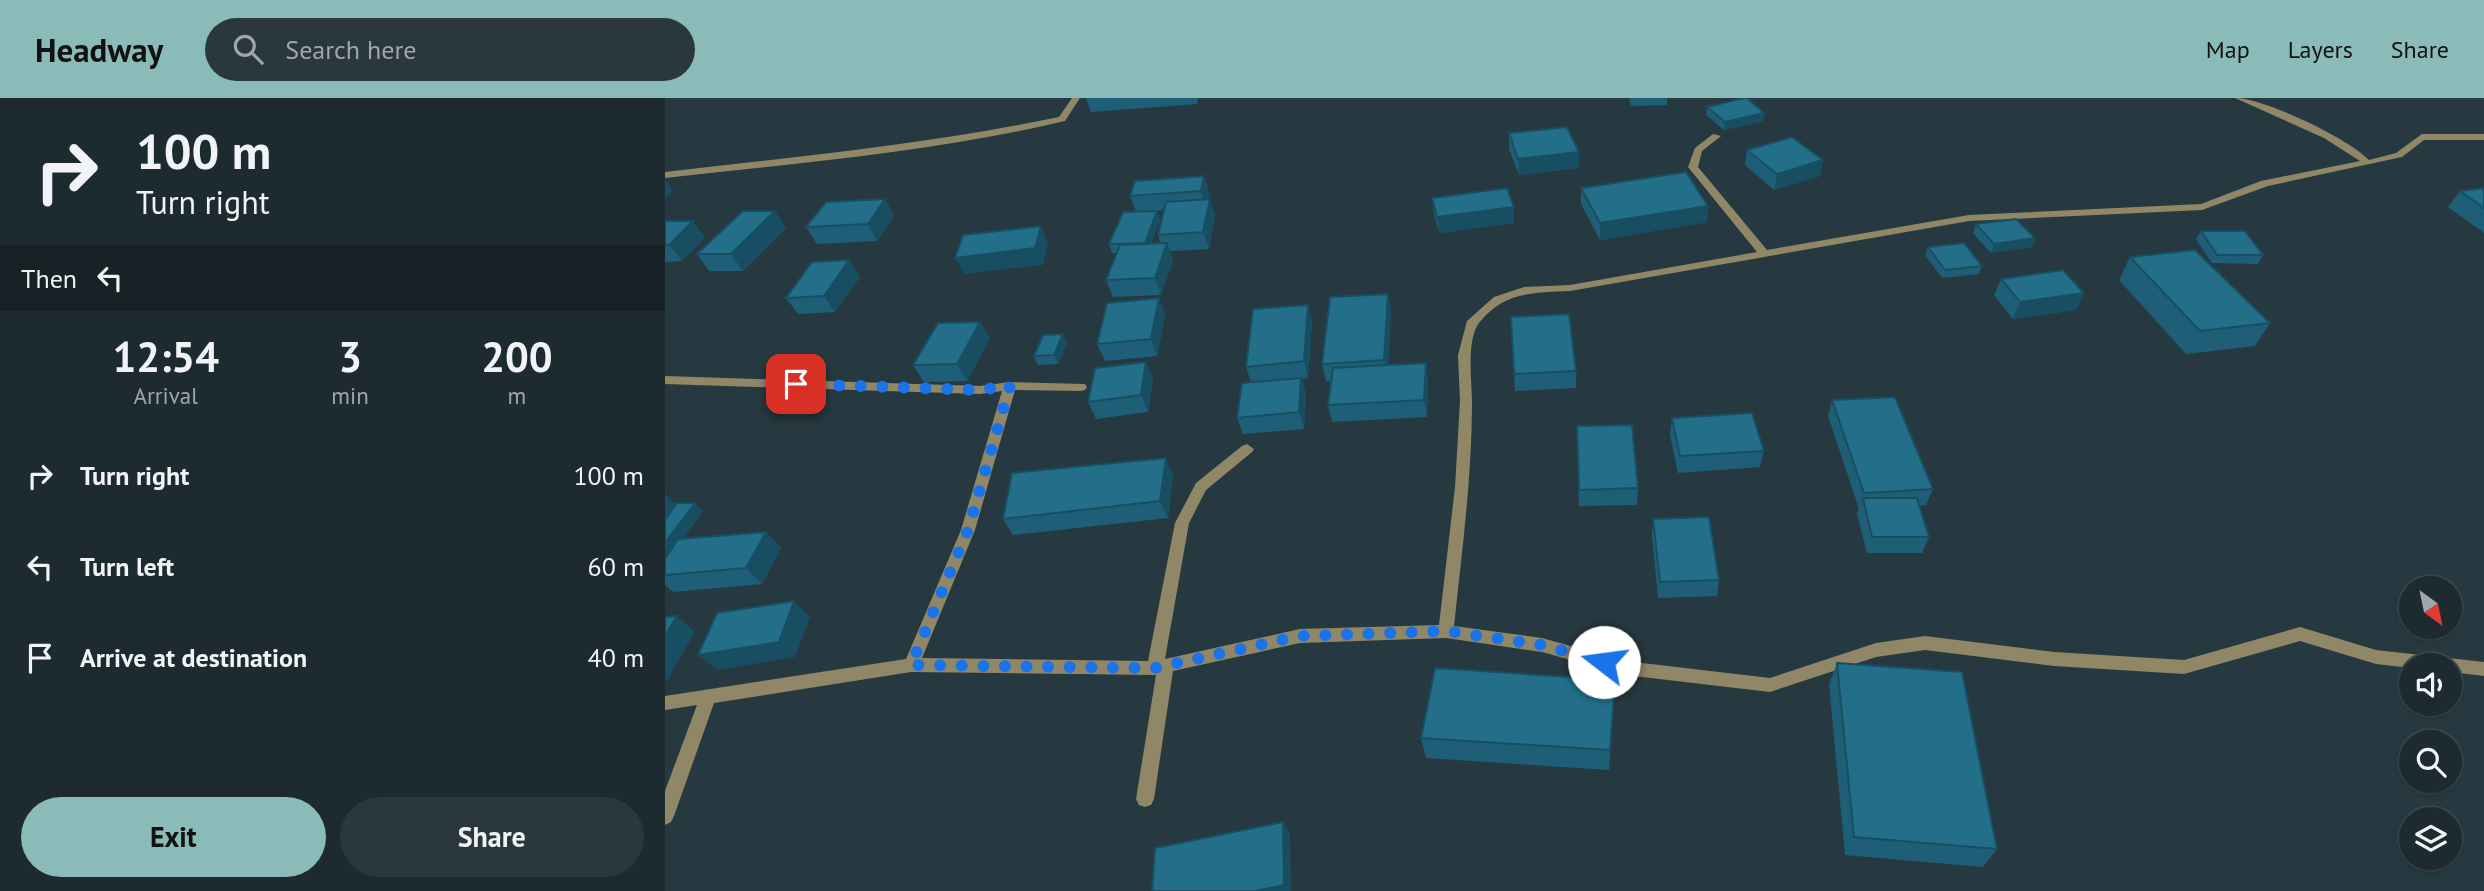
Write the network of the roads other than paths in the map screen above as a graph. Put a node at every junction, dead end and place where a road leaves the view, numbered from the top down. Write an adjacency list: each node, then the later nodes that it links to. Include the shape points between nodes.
1 (1076, 98): 6 (street, via 1062,119 1009,131)
2 (2239, 98): 5 (street, via 2331,139)
3 (1716, 136): 7 (street, via 1698,150 1693,167)
4 (2484, 137): 5 (street, via 2422,138 2399,155)
5 (2367, 163): 7 (street, via 2265,183 2201,207 1969,218)
6 (665, 175)
7 (1764, 254): 12 (street, via 1570,288 1524,290 1498,299 1471,324 1464,355 1467,401 1462,486)
8 (665, 380): 9 (street, via 979,390)
9 (1010, 386): 10 (street); 14 (street, via 968,530)
10 (1081, 387)
11 (1247, 449): 16 (street, via 1201,486 1182,523)
12 (1446, 631): 13 (street, via 1542,645 1625,668 1770,685 1876,650 1925,643 2054,659 2183,667 2300,634); 16 (street, via 1300,636)
13 (2399, 660)
14 (911, 665): 16 (street); 18 (street)
15 (2462, 666): 17 (street)
16 (1160, 668): 20 (street)
17 (2484, 669)
18 (708, 698): 19 (street); 21 (street)
19 (665, 703)
20 (1145, 799)
21 (665, 816)

